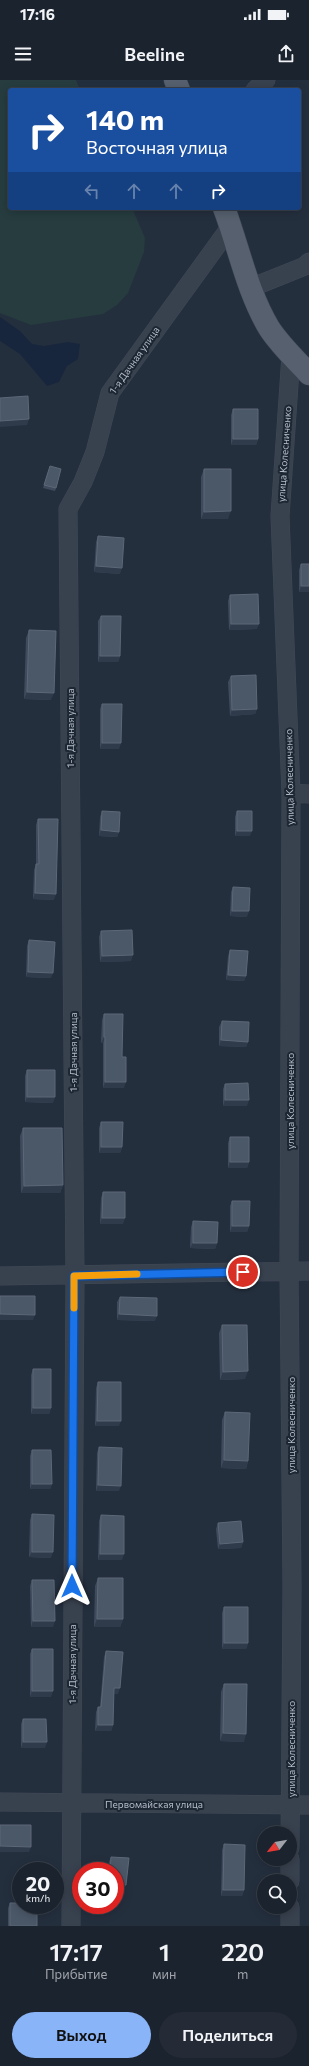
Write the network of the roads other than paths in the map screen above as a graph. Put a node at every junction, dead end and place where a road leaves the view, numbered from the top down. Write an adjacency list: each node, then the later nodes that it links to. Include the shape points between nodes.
1 (266, 80): 2 (street)
2 (258, 88)
3 (228, 217): 5 (main road); 13 (street, 1-я Дачная улица, via 110,393 95,452 68,509)
4 (309, 262): 5 (street, via 305,266)
5 (250, 288): 6 (main road, via 269,328)
6 (291, 355): 7 (main road); 8 (street, улица Колесниченко, via 280,516)
7 (309, 374)
8 (291, 793): 9 (street); 10 (street, улица Колесниченко)
9 (309, 794)
10 (289, 1271): 11 (street); 13 (street); 16 (street, улица Колесниченко, via 292,1578)
11 (309, 1271)
12 (0, 1276): 13 (street)
13 (74, 1276): 15 (street, 1-я Дачная улица)
14 (0, 1802): 15 (street, Первомайская улица)
15 (71, 1804): 16 (street, Первомайская улица); 20 (street, 1-я Дачная улица)
16 (290, 1804): 17 (street, Первомайская улица); 18 (street, улица Колесниченко)
17 (309, 1805)
18 (290, 1826)
19 (290, 1914): 21 (street)
20 (71, 1926)
21 (290, 1926)

